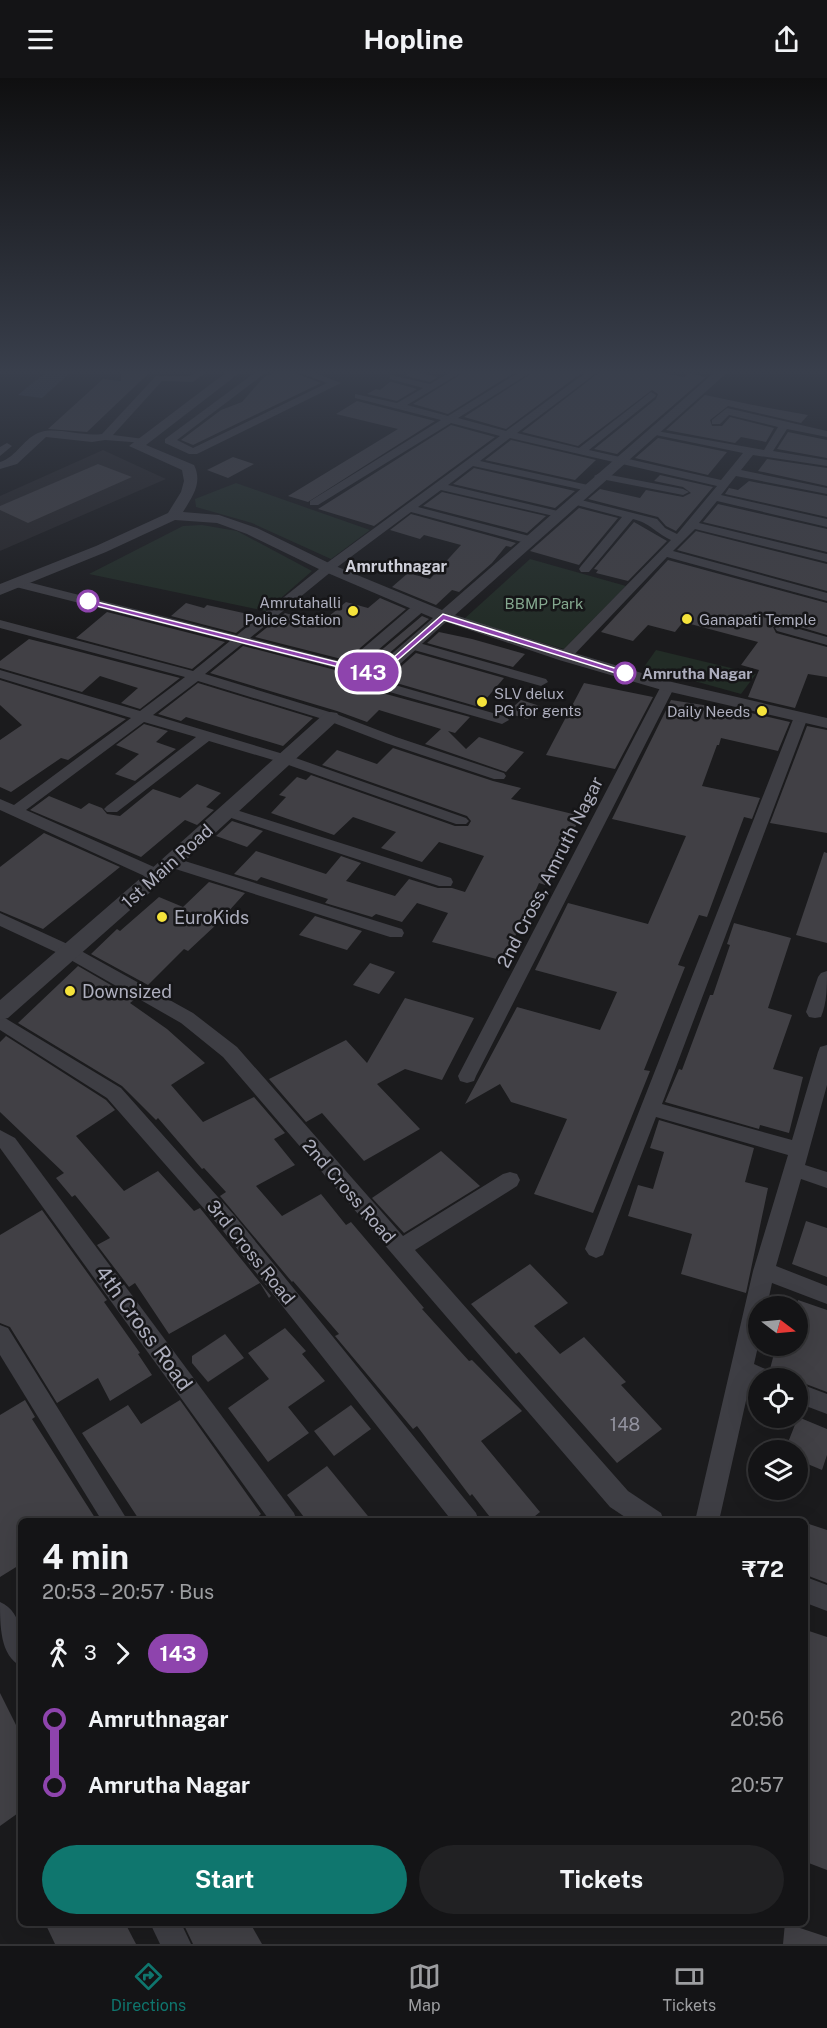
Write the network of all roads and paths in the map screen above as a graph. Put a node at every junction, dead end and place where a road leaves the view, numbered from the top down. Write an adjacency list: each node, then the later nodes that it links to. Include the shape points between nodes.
1 (17, 458): 12 (street)
2 (164, 458): 26 (street, via 189,468 188,492)
3 (387, 458): 22 (street)
4 (476, 458): 10 (street)
5 (606, 458): 9 (street)
6 (622, 458): 9 (street)
7 (744, 458): 13 (street)
8 (797, 458): 11 (street)
9 (618, 461): 14 (street); 15 (street)
10 (471, 462): 16 (street); 17 (street)
11 (827, 463)
12 (0, 466)
13 (733, 472): 15 (street); 18 (street)
14 (600, 476): 17 (street); 19 (street)
15 (724, 484): 20 (street)
16 (440, 486): 23 (street); 24 (street)
17 (588, 488): 21 (street)
18 (827, 491)
19 (683, 492)
20 (715, 497): 27 (street); 28 (street)
21 (573, 501): 24 (street); 25 (street)
22 (314, 503)
23 (409, 508): 30 (street); 33 (street)
24 (558, 514): 30 (street)
25 (630, 515): 29 (street, via 653,521 661,531); 34 (street)
26 (173, 516): 33 (street, via 219,519); 35 (street)
27 (827, 523)
28 (692, 525): 29 (street); 32 (street)
29 (679, 539): 31 (street)
30 (529, 540): 39 (street)
31 (665, 553): 37 (street); 46 (street)
32 (827, 558)
33 (328, 568): 38 (street); 42 (street)
34 (585, 569)
35 (16, 583): 36 (street); 42 (street)
36 (0, 590)
37 (827, 597)
38 (421, 606): 39 (street); 45 (street)
39 (443, 616): 44 (street); 46 (street)
40 (0, 624): 48 (street)
41 (782, 628): 43 (street)
42 (241, 639): 48 (street); 49 (street)
43 (827, 641)
44 (412, 645): 49 (street); 50 (street)
45 (366, 653)
46 (565, 656): 51 (street)
47 (0, 675): 52 (street)
48 (193, 675): 52 (street); 53 (street)
49 (374, 678): 55 (street)
50 (541, 682)
51 (668, 686): 54 (street); 75 (street, 2nd Cross, Amruth Nagar)
52 (143, 715): 57 (street); 62 (street)
53 (332, 717): 58 (street, 1st Main Road); 59 (street)
54 (801, 717): 56 (street); 77 (street)
55 (502, 720)
56 (827, 723)
57 (207, 735): 58 (street); 61 (street)
58 (285, 759): 63 (street, 1st Main Road); 64 (street)
59 (499, 776)
60 (0, 804): 62 (street)
61 (112, 808)
62 (15, 811): 65 (street)
63 (227, 812): 65 (street, 1st Main Road); 66 (street)
64 (460, 821)
65 (165, 869): 68 (street); 69 (street, 1st Main Road)
66 (445, 882)
67 (0, 919): 69 (street, 2nd Cross Road)
68 (396, 933)
69 (68, 951): 71 (street, 1st Main Road); 82 (street, 2nd Cross Road, via 187,1018 230,1052)
70 (827, 977): 72 (street)
71 (0, 1012)
72 (815, 1012)
73 (0, 1021): 93 (street, 3rd Cross Road, via 114,1093 227,1221)
74 (827, 1052): 76 (street)
75 (467, 1076)
76 (824, 1077): 79 (street)
77 (650, 1108): 79 (street); 83 (street)
78 (0, 1137): 92 (street, 4th Cross Road, via 15,1152)
79 (797, 1160): 81 (street); 84 (street)
80 (510, 1180): 82 (street)
81 (827, 1180)
82 (399, 1249): 94 (street, 2nd Cross Road, via 619,1499)
83 (596, 1250)
84 (764, 1271): 85 (street); 87 (street)
85 (827, 1295)
86 (0, 1335): 91 (street)
87 (753, 1368)
88 (748, 1387): 95 (street)
89 (808, 1397): 90 (street)
90 (827, 1404)
91 (114, 1518)
92 (283, 1518)
93 (465, 1518)
94 (648, 1518)
95 (708, 1518)
96 (808, 1591): 97 (street)
97 (827, 1598)
98 (0, 1615): 99 (street)
99 (18, 1648)
100 (167, 1926): 101 (street)
101 (176, 1944)

